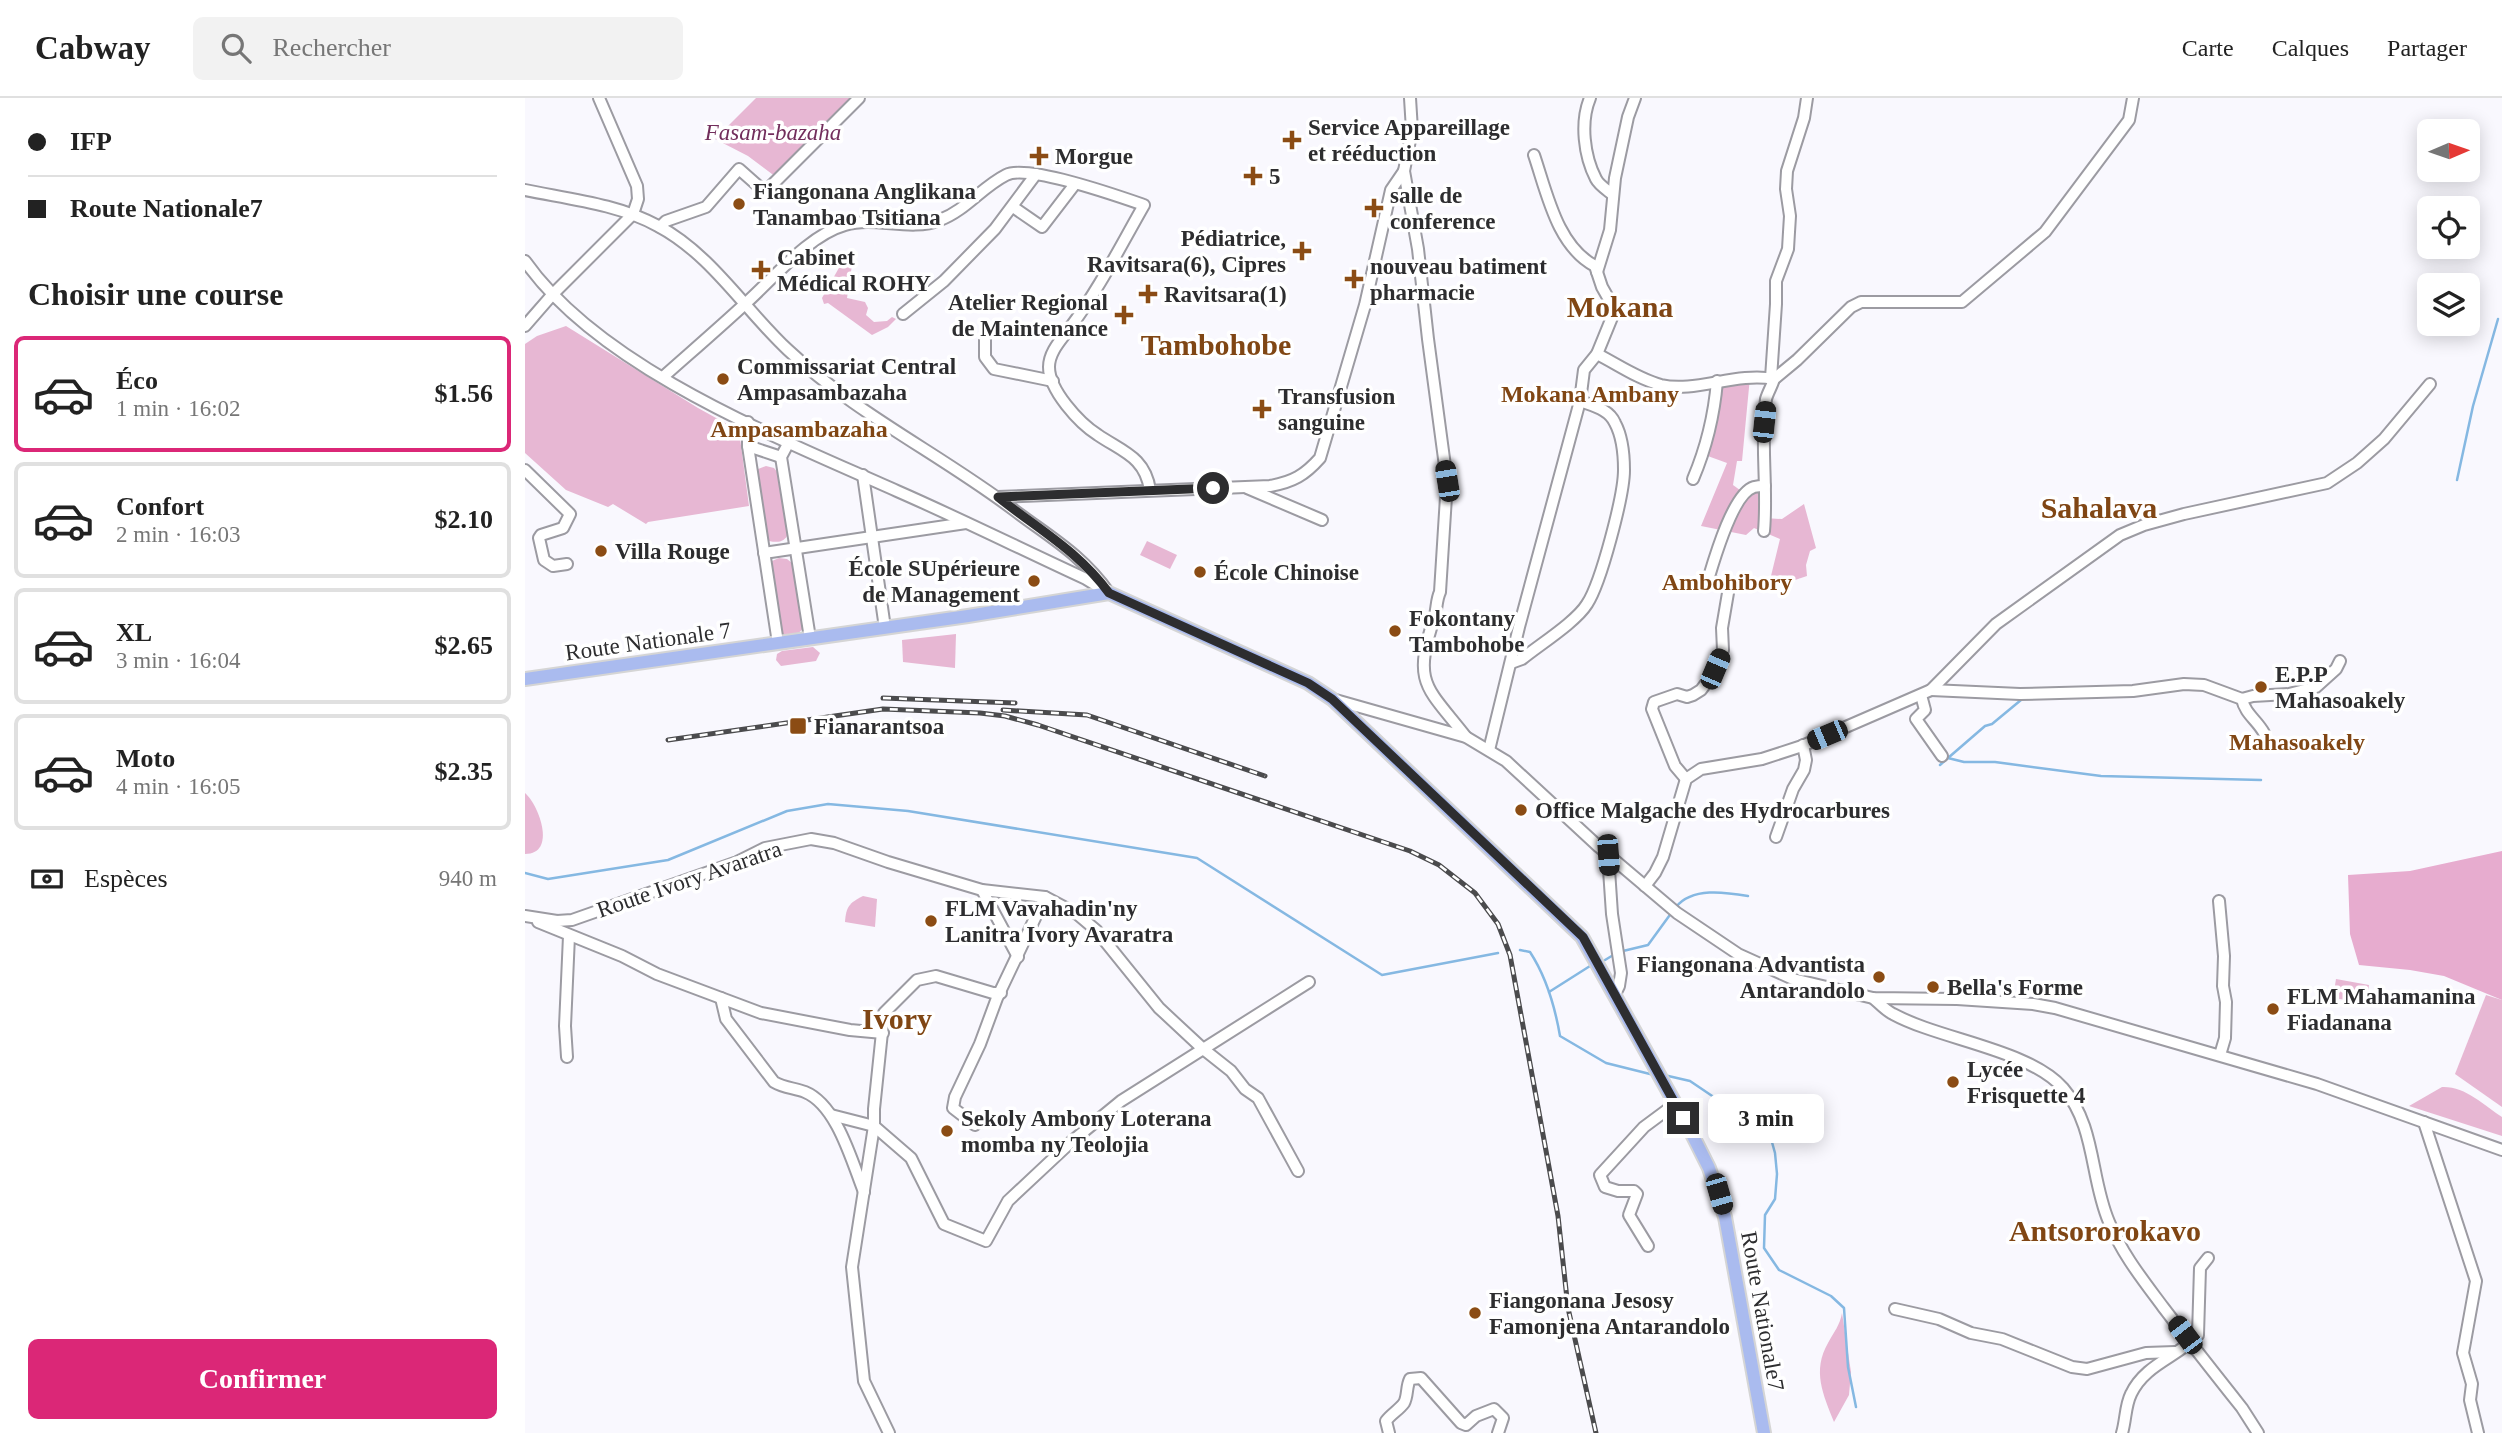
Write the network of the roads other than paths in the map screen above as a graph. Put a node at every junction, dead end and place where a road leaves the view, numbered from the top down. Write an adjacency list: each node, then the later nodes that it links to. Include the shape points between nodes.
1 (599, 98): 15 (street, via 637,186)
2 (859, 98): 16 (street, via 765,192 739,169 706,207)
3 (1410, 98): 9 (street, via 1412,130)
4 (1590, 98): 13 (street, via 1584,122 1586,141 1597,182)
5 (1635, 98): 13 (street)
6 (1807, 98): 26 (street, via 1787,171 1788,248 1776,281)
7 (2133, 98): 26 (street, via 2129,120 2045,232 1962,303 1861,302)
8 (1534, 155): 18 (street, via 1563,233)
9 (1404, 171): 39 (street, via 1391,190 1365,305 1320,458 1289,483); 60 (street, via 1447,481 1439,594 1423,652 1423,673 1430,693)
10 (1036, 174): 11 (street); 14 (street); 20 (street, via 1007,174 940,220 924,224 863,221 829,230)
11 (1075, 184): 14 (street, via 1042,227); 27 (street, via 1144,205 1086,307 1056,348 1049,367)
12 (525, 190): 15 (street)
13 (1612, 194): 18 (street, via 1610,230)
14 (1013, 207): 21 (street, via 944,281)
15 (633, 214): 16 (street); 19 (street)
16 (660, 227): 20 (street, via 693,250)
17 (525, 261): 19 (street)
18 (1597, 272): 24 (street, via 1615,310)
19 (552, 295): 22 (street); 25 (street, via 606,341)
20 (745, 304): 25 (street); 41 (street, via 834,390)
21 (903, 314)
22 (525, 326)
23 (985, 340): 27 (street, via 985,357 994,369)
24 (1597, 354): 28 (street, via 1663,385); 30 (street, via 1584,370)
25 (663, 377): 31 (street)
26 (1772, 379): 28 (street, via 1750,376); 38 (street, via 1764,422)
27 (1053, 381): 40 (street, via 1072,412 1144,468)
28 (1717, 381): 37 (street, via 1710,435)
29 (2430, 384): 56 (street, via 2384,439 2327,483 2144,524 2120,535 1996,624)
30 (1580, 401): 54 (street); 54 (street, via 1606,411 1615,422 1622,447 1625,472 1609,543 1586,606)
31 (748, 422): 32 (street); 33 (street)
32 (789, 442): 34 (street); 36 (street)
33 (748, 446): 34 (street); 47 (street)
34 (781, 457): 46 (street)
35 (525, 470): 48 (street, via 570,514 563,528 539,538 544,560 553,566)
36 (863, 475): 43 (street); 45 (street)
37 (1693, 479)
38 (1765, 486): 44 (street); 64 (street, via 1742,495 1708,580 1729,587 1723,650 1713,674 1693,695 1677,694 1654,702 1651,709 1675,766)
39 (1246, 488): 40 (street); 42 (street)
40 (1150, 490): 41 (street)
41 (998, 497): 49 (street, via 1065,545 1092,569)
42 (1322, 520)
43 (966, 523): 45 (street); 49 (street)
44 (1764, 531)
45 (871, 537): 46 (street); 50 (street)
46 (796, 548): 47 (street); 51 (street)
47 (764, 553): 52 (street)
48 (567, 564)
49 (1109, 593): 50 (main road, Route Nationale 7); 57 (main road, via 1308,683)
50 (885, 628): 51 (main road, Route Nationale 7)
51 (810, 638): 52 (main road, Route Nationale 7)
52 (778, 643): 55 (main road, Route Nationale 7)
53 (2340, 662): 58 (street, via 2316,687)
54 (1511, 663): 62 (street)
55 (525, 679)
56 (1926, 692): 58 (street, via 2133,691 2184,684 2204,685); 61 (street); 63 (street, via 1924,710 1916,719)
57 (1332, 699): 60 (street); 76 (main road, via 1583,937)
58 (2242, 699): 59 (street, via 2244,709)
59 (2264, 733)
60 (1466, 737): 62 (street)
61 (1800, 746): 64 (street, via 1762,759 1701,769); 65 (street, via 1806,760 1804,770)
62 (1489, 750): 66 (street)
63 (1942, 756)
64 (1686, 779): 67 (street, via 1663,858)
65 (1776, 838)
66 (1608, 855): 67 (street); 76 (street, via 1621,973)
67 (1645, 886): 78 (street, via 1738,954 1793,979)
68 (982, 890): 69 (street, Route Ivory Avaratra); 71 (street, Route Ivory Avaratra, via 811,839 765,848 572,920); 73 (street)
69 (1045, 897): 73 (street); 80 (street, Route Ivory Avaratra, via 1097,930 1159,1008)
70 (2219, 901): 81 (street, via 2226,1002)
71 (527, 917): 72 (street)
72 (569, 936): 77 (street); 82 (street)
73 (1018, 957): 75 (street)
74 (1309, 982): 80 (street)
75 (1001, 993): 79 (street, via 936,976 917,980 884,1013); 86 (street, via 955,1097 953,1108)
76 (1615, 994): 83 (main road, Route Nationale7)
77 (721, 998): 79 (street, via 788,1019); 84 (street, via 726,1018 773,1082 806,1092)
78 (1873, 998): 81 (street, via 2033,1004); 94 (street, via 1891,1014 2011,1057 2049,1076 2062,1088 2077,1107 2088,1134 2100,1199 2114,1234)
79 (883, 1033): 87 (street)
80 (1202, 1048): 87 (street, via 1121,1101 1071,1142 1008,1201 986,1241 944,1224 911,1158); 89 (street, Route Ivory Avaratra, via 1258,1098)
81 (2220, 1055): 85 (street)
82 (567, 1057)
83 (1675, 1104): 91 (street, via 1644,1128 1600,1175 1605,1187 1637,1194 1629,1215); 99 (main road, Route Nationale7, via 1709,1168 1725,1217)
84 (831, 1115): 87 (street); 90 (street)
85 (2424, 1122): 88 (street); 102 (street, via 2476,1281 2463,1353)
86 (975, 1125)
87 (874, 1126): 90 (street)
88 (2502, 1150)
89 (1298, 1171)
90 (864, 1192): 96 (street, via 852,1268 856,1312 864,1381)
91 (1649, 1246)
92 (2208, 1258): 94 (street, via 2200,1268 2198,1335)
93 (1895, 1308): 95 (street, via 1940,1319 1971,1334 2002,1339 2072,1367 2087,1369 2146,1353)
94 (2190, 1343): 95 (street); 101 (street)
95 (2175, 1352): 100 (street, via 2136,1384)
96 (889, 1433)
97 (1389, 1433): 98 (street, via 1386,1421 1402,1406 1407,1384 1416,1378 1421,1378 1461,1423 1466,1425 1493,1409 1503,1418)
98 (1498, 1433)
99 (1763, 1433)
100 (2122, 1433)
101 (2258, 1433)
102 (2478, 1433)

